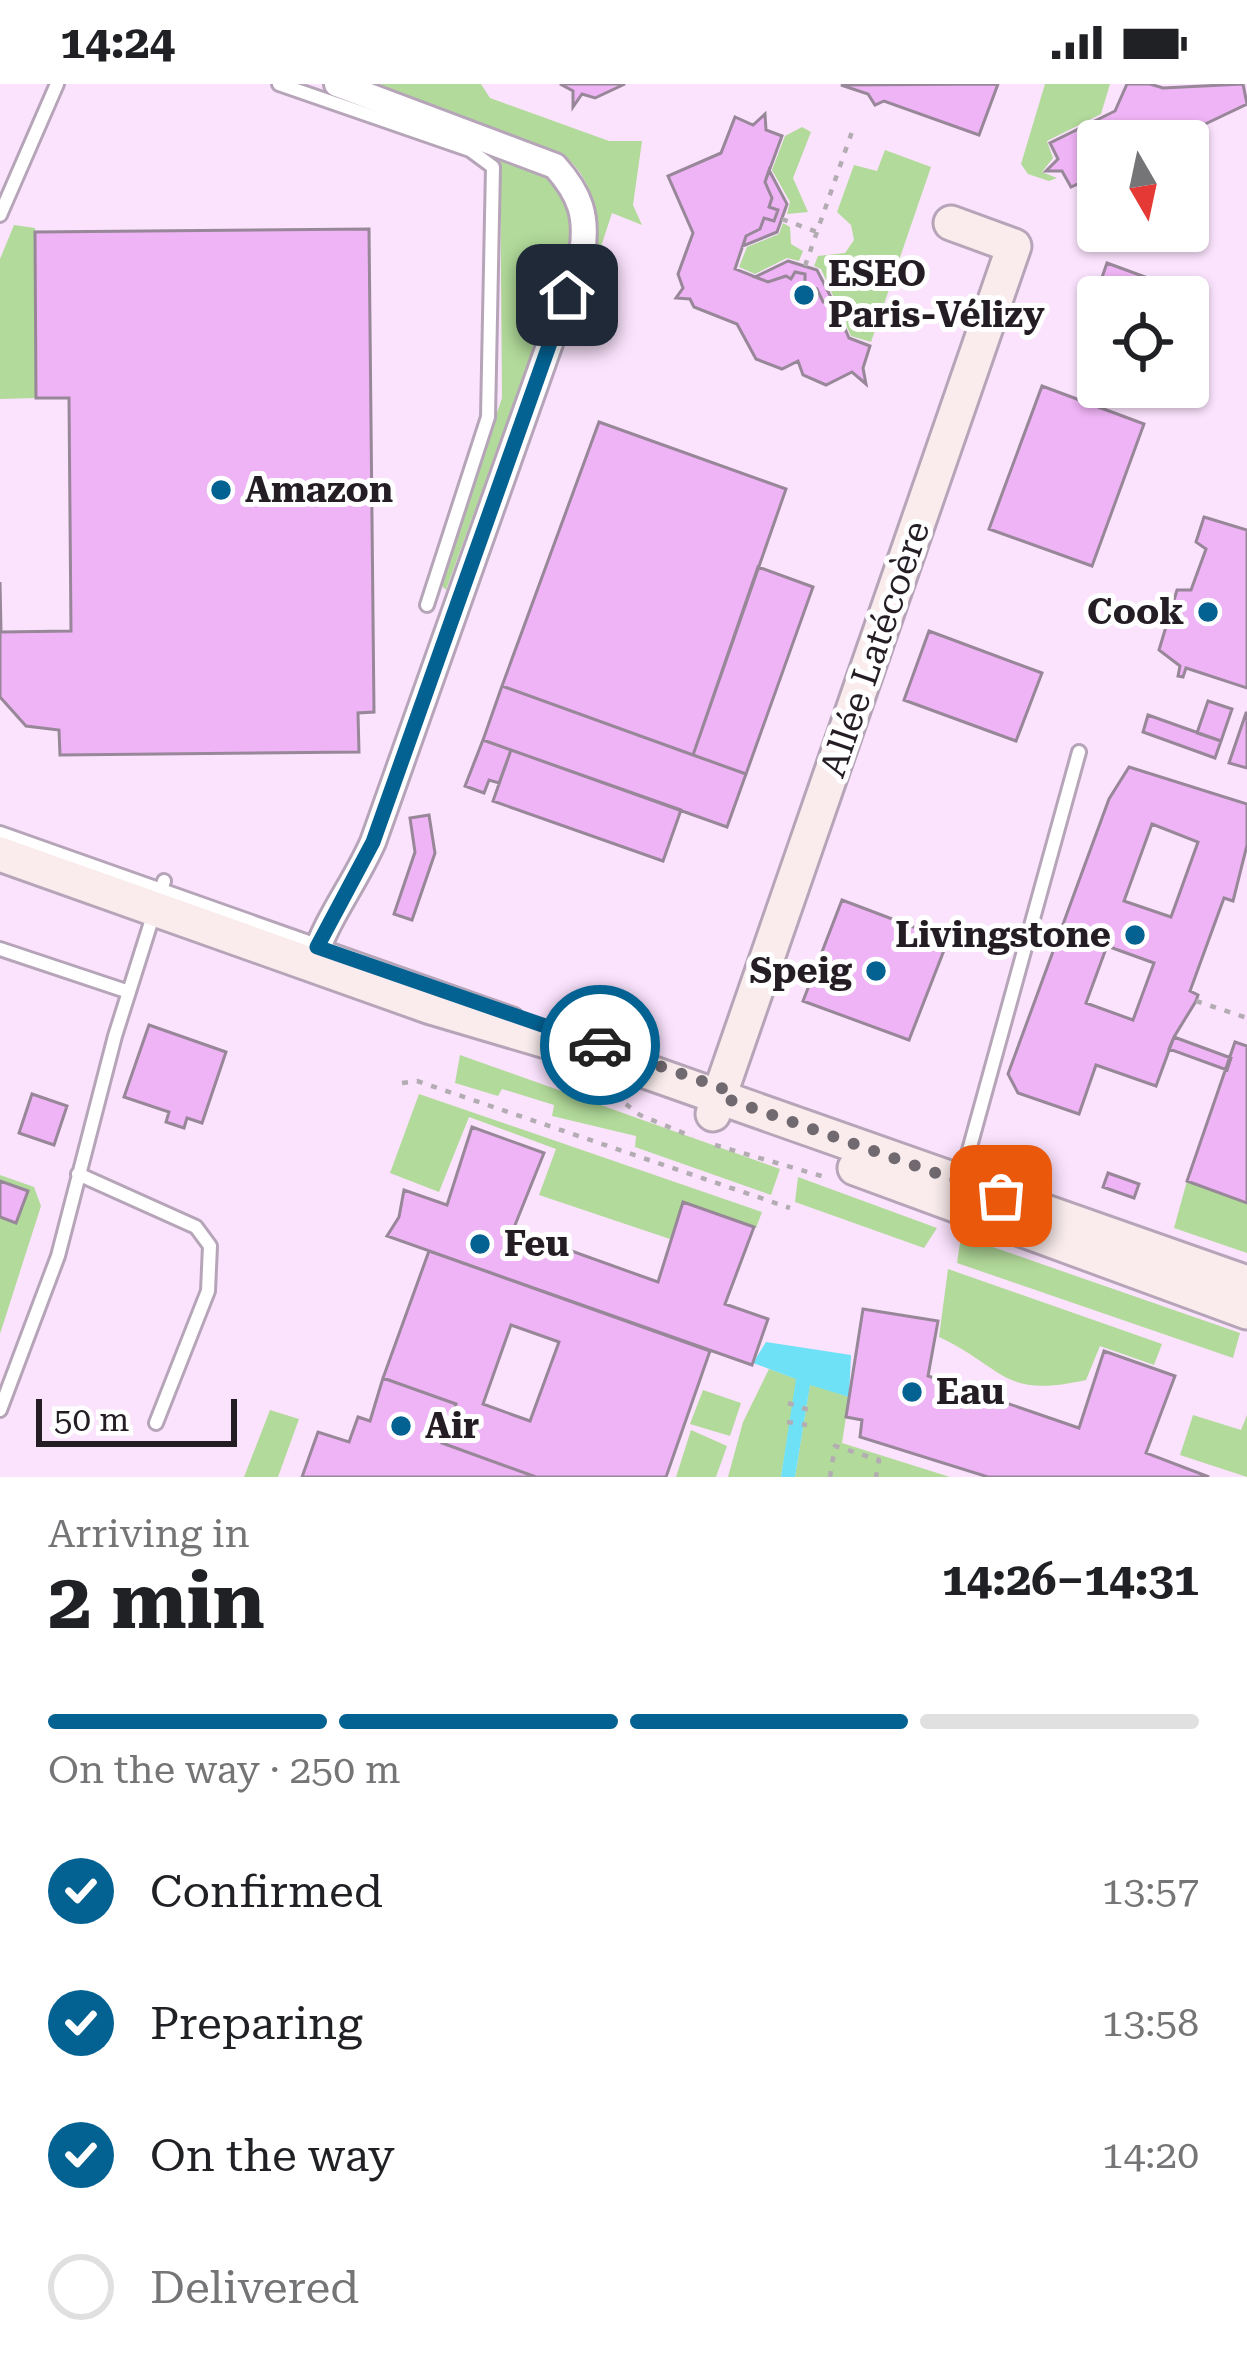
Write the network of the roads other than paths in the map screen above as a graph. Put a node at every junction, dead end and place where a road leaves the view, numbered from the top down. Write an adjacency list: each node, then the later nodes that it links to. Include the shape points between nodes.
1 (57, 84): 4 (lane)
2 (279, 84): 6 (lane, via 470,150 493,167 488,417)
3 (337, 84): 12 (street, via 555,166 587,222 373,842)
4 (0, 214)
5 (951, 223): 14 (street, Allée Latécoère, via 1014,246)
6 (427, 605)
7 (1079, 752): 15 (lane)
8 (0, 833): 10 (lane)
9 (0, 854): 10 (street)
10 (160, 894): 12 (street); 13 (lane)
11 (0, 949): 13 (lane)
12 (314, 956): 14 (lane); 14 (street, via 510,1042)
13 (129, 992): 16 (lane)
14 (718, 1100): 15 (lane); 17 (street); 19 (street)
15 (963, 1172): 18 (lane)
16 (78, 1174): 22 (lane, via 58,1256); 23 (lane, via 196,1227 210,1246 208,1291)
17 (894, 1182): 20 (lane, via 922,1183); 21 (street)
18 (1247, 1271)
19 (1247, 1283)
20 (1247, 1299)
21 (1247, 1312)
22 (0, 1410)
23 (156, 1424)

